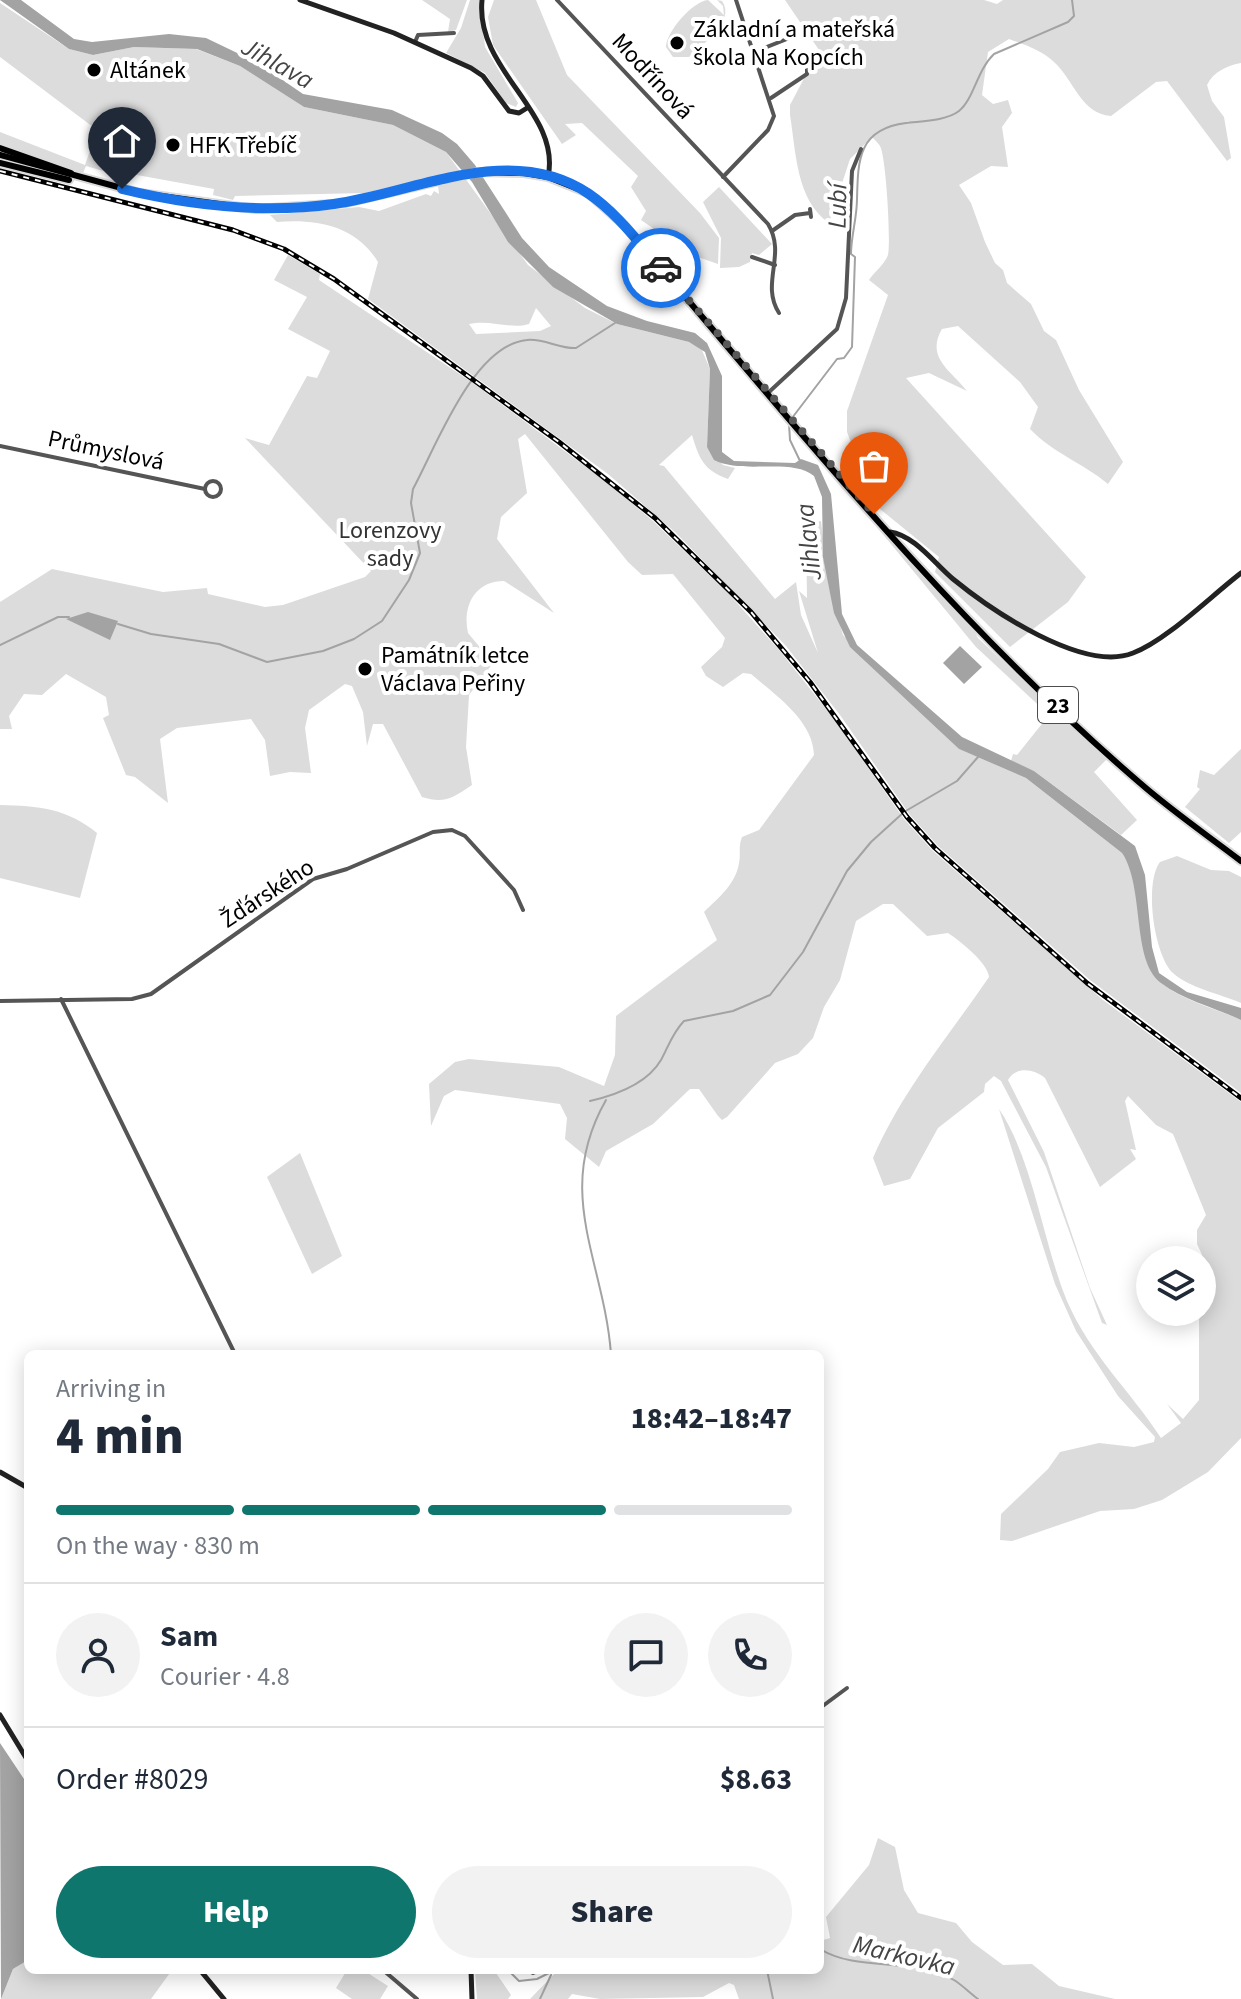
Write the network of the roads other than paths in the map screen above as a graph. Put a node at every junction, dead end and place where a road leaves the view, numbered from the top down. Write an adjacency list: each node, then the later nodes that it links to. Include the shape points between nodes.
1 (482, 0): 12 (street, via 488,47)
2 (557, 0): 18 (street, Modřínová)
3 (743, 0): 5 (street)
4 (302, 1): 8 (street)
5 (736, 1): 9 (street)
6 (454, 33): 8 (street, via 425,32)
7 (792, 37): 9 (street)
8 (415, 42): 12 (street, via 480,73 509,111)
9 (754, 52): 11 (street)
10 (807, 67): 11 (street, via 807,74)
11 (771, 98): 18 (street, via 771,125)
12 (527, 108): 17 (street, via 544,137)
13 (0, 148): 19 (main road)
14 (861, 149): 29 (street, via 852,171 846,298 837,329)
15 (0, 155): 19 (main road)
16 (0, 163): 19 (main road)
17 (548, 174): 19 (main road, via 494,171 346,203 272,209 193,203); 29 (main road, via 606,208)
18 (723, 177): 21 (street, Modřínová)
19 (96, 184)
20 (765, 207): 21 (street)
21 (758, 213): 23 (street, Modřínová)
22 (810, 213): 23 (street, via 795,215)
23 (772, 231): 25 (street, via 778,248)
24 (752, 257): 25 (street)
25 (775, 265): 27 (street, via 770,282)
26 (782, 303): 27 (street)
27 (775, 307): 28 (street)
28 (779, 313)
29 (769, 392): 32 (main road, 23)
30 (0, 446): 31 (street, Průmyslová)
31 (205, 489): 31 (street, via 213,497 221,489 212,481)
32 (890, 532): 33 (street, via 908,539 1009,619 1105,658 1143,649); 34 (main road, 23, via 969,618 1126,770)
33 (1241, 573)
34 (1241, 861)
35 (523, 910): 36 (street, Žďárského, via 514,890 465,836 452,830 433,832 313,879 151,994)
36 (61, 999): 37 (street, Žďárského); 38 (street)
37 (0, 1001)
38 (233, 1350)
39 (0, 1472): 40 (street)
40 (24, 1486)
41 (847, 1688): 42 (street)
42 (824, 1705)
43 (0, 1715): 44 (street)
44 (24, 1754)
45 (203, 1974): 48 (street)
46 (388, 1974): 49 (street)
47 (471, 1974): 50 (street)
48 (224, 1999)
49 (417, 1999)
50 (472, 1999)

